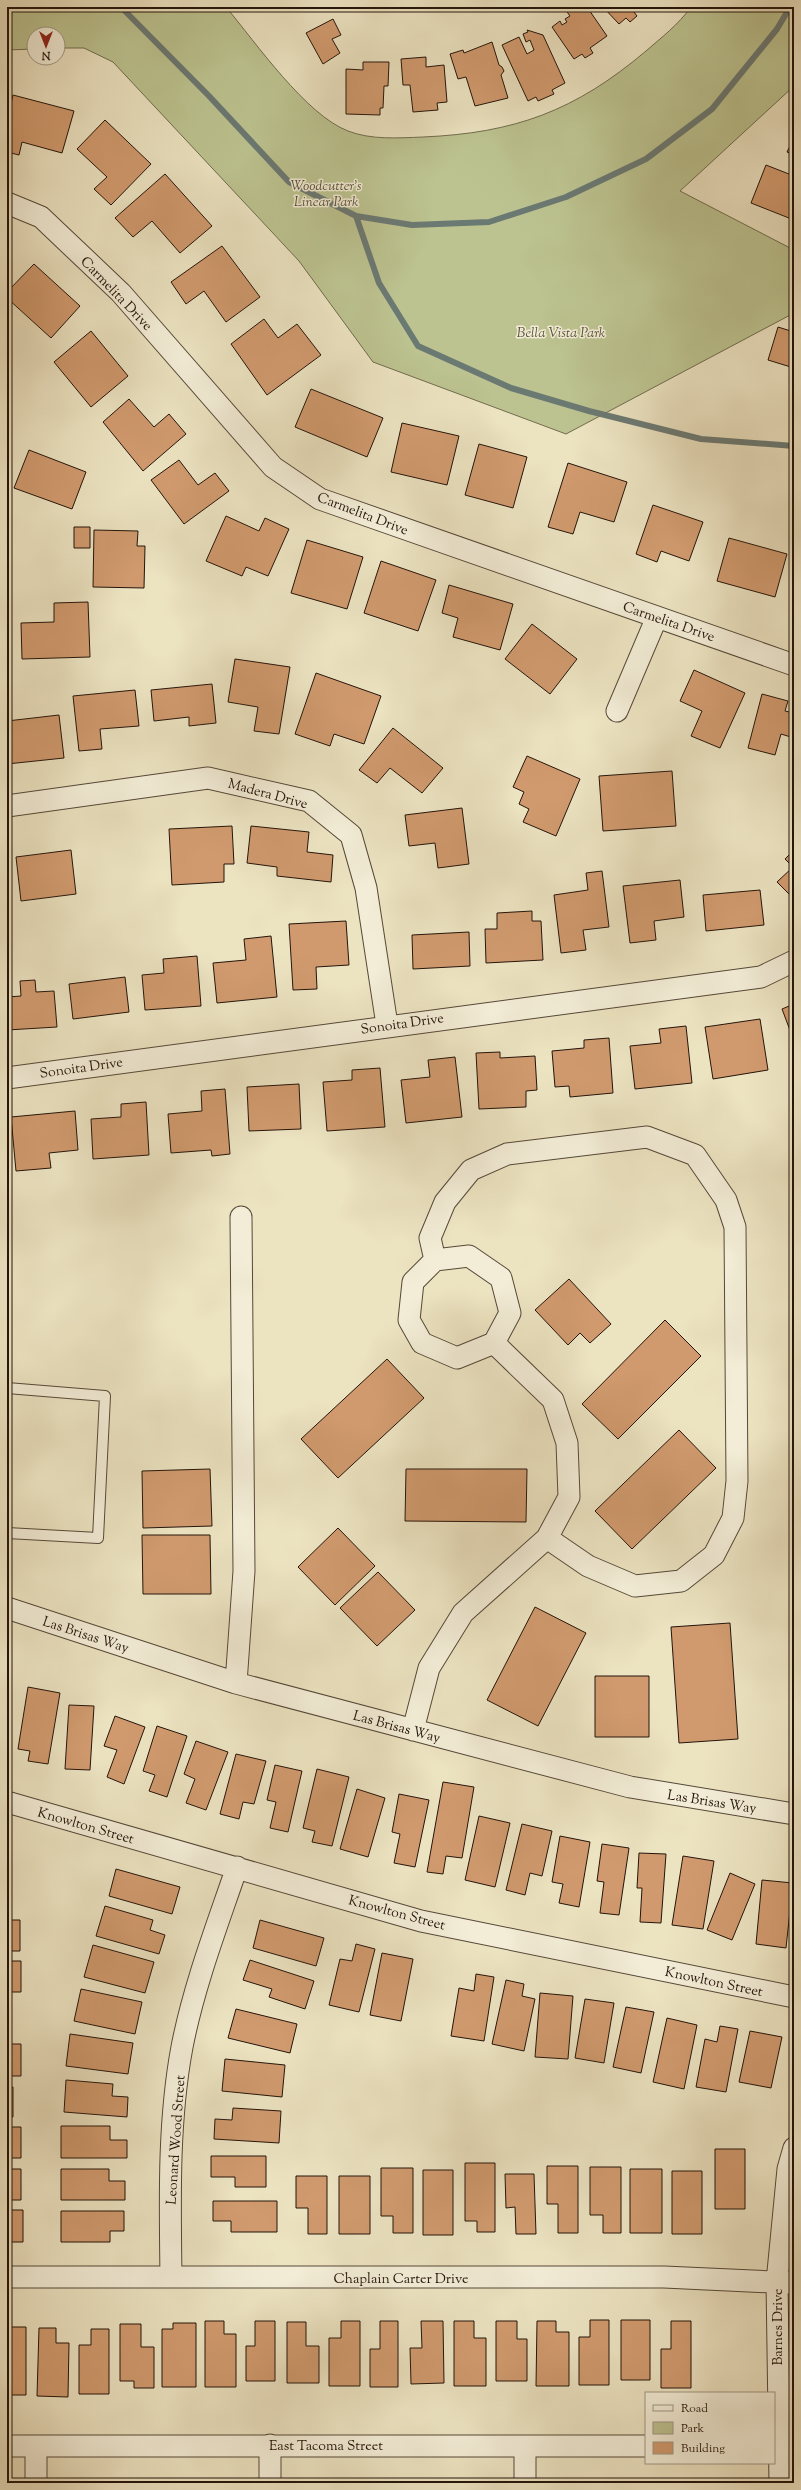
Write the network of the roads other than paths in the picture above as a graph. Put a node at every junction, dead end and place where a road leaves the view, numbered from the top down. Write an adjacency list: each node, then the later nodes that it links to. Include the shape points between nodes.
1 (7, 203): 2 (street, Carmelita Drive, via 42,217 121,293 273,467 320,499)
2 (657, 617): 3 (street, Carmelita Drive); 4 (street)
3 (794, 665)
4 (617, 711)
5 (7, 806): 7 (street, Madera Drive, via 208,778 309,802 351,835 366,888)
6 (794, 960): 7 (street, Sonoita Drive, via 761,977)
7 (387, 1025): 8 (street, Sonoita Drive)
8 (7, 1078)
9 (241, 1217): 16 (street, via 244,1571)
10 (435, 1260): 11 (street, via 469,1256 501,1278 510,1313); 11 (street, via 413,1282 409,1320 422,1343 457,1358); 14 (street, via 430,1238 445,1202 471,1170 507,1154 647,1137 695,1155 726,1200 735,1227 737,1481 733,1518 714,1555 681,1581 635,1586 588,1566)
11 (494, 1343): 14 (street, via 553,1400 567,1443 569,1497)
12 (7, 1388): 13 (lane, via 105,1396 98,1538)
13 (7, 1533)
14 (547, 1538): 17 (street, via 463,1613 429,1668)
15 (7, 1608): 16 (street, Las Brisas Way)
16 (236, 1683): 17 (street, Las Brisas Way)
17 (414, 1730): 19 (street, Las Brisas Way, via 630,1787)
18 (7, 1802): 20 (street, Knowlton Street)
19 (794, 1814)
20 (237, 1866): 21 (street, Knowlton Street, via 421,1921); 24 (street, Leonard Wood Street, via 202,1967 182,2047 173,2119)
21 (794, 1998)
22 (794, 2148): 25 (street, Barnes Drive, via 788,2169)
23 (7, 2277): 24 (street, Chaplain Carter Drive)
24 (171, 2277): 25 (street, Chaplain Carter Drive, via 664,2277)
25 (785, 2283): 31 (street, Barnes Drive, via 777,2385)
26 (270, 2445): 28 (street, East Tacoma Street); 29 (street, East Tacoma Street); 33 (street)
27 (7, 2446): 28 (street, East Tacoma Street)
28 (36, 2446): 32 (street)
29 (524, 2446): 30 (street, East Tacoma Street); 34 (street)
30 (645, 2446)
31 (783, 2446): 35 (street, Barnes Drive)
32 (36, 2483)
33 (270, 2483)
34 (525, 2483)
35 (780, 2483)

